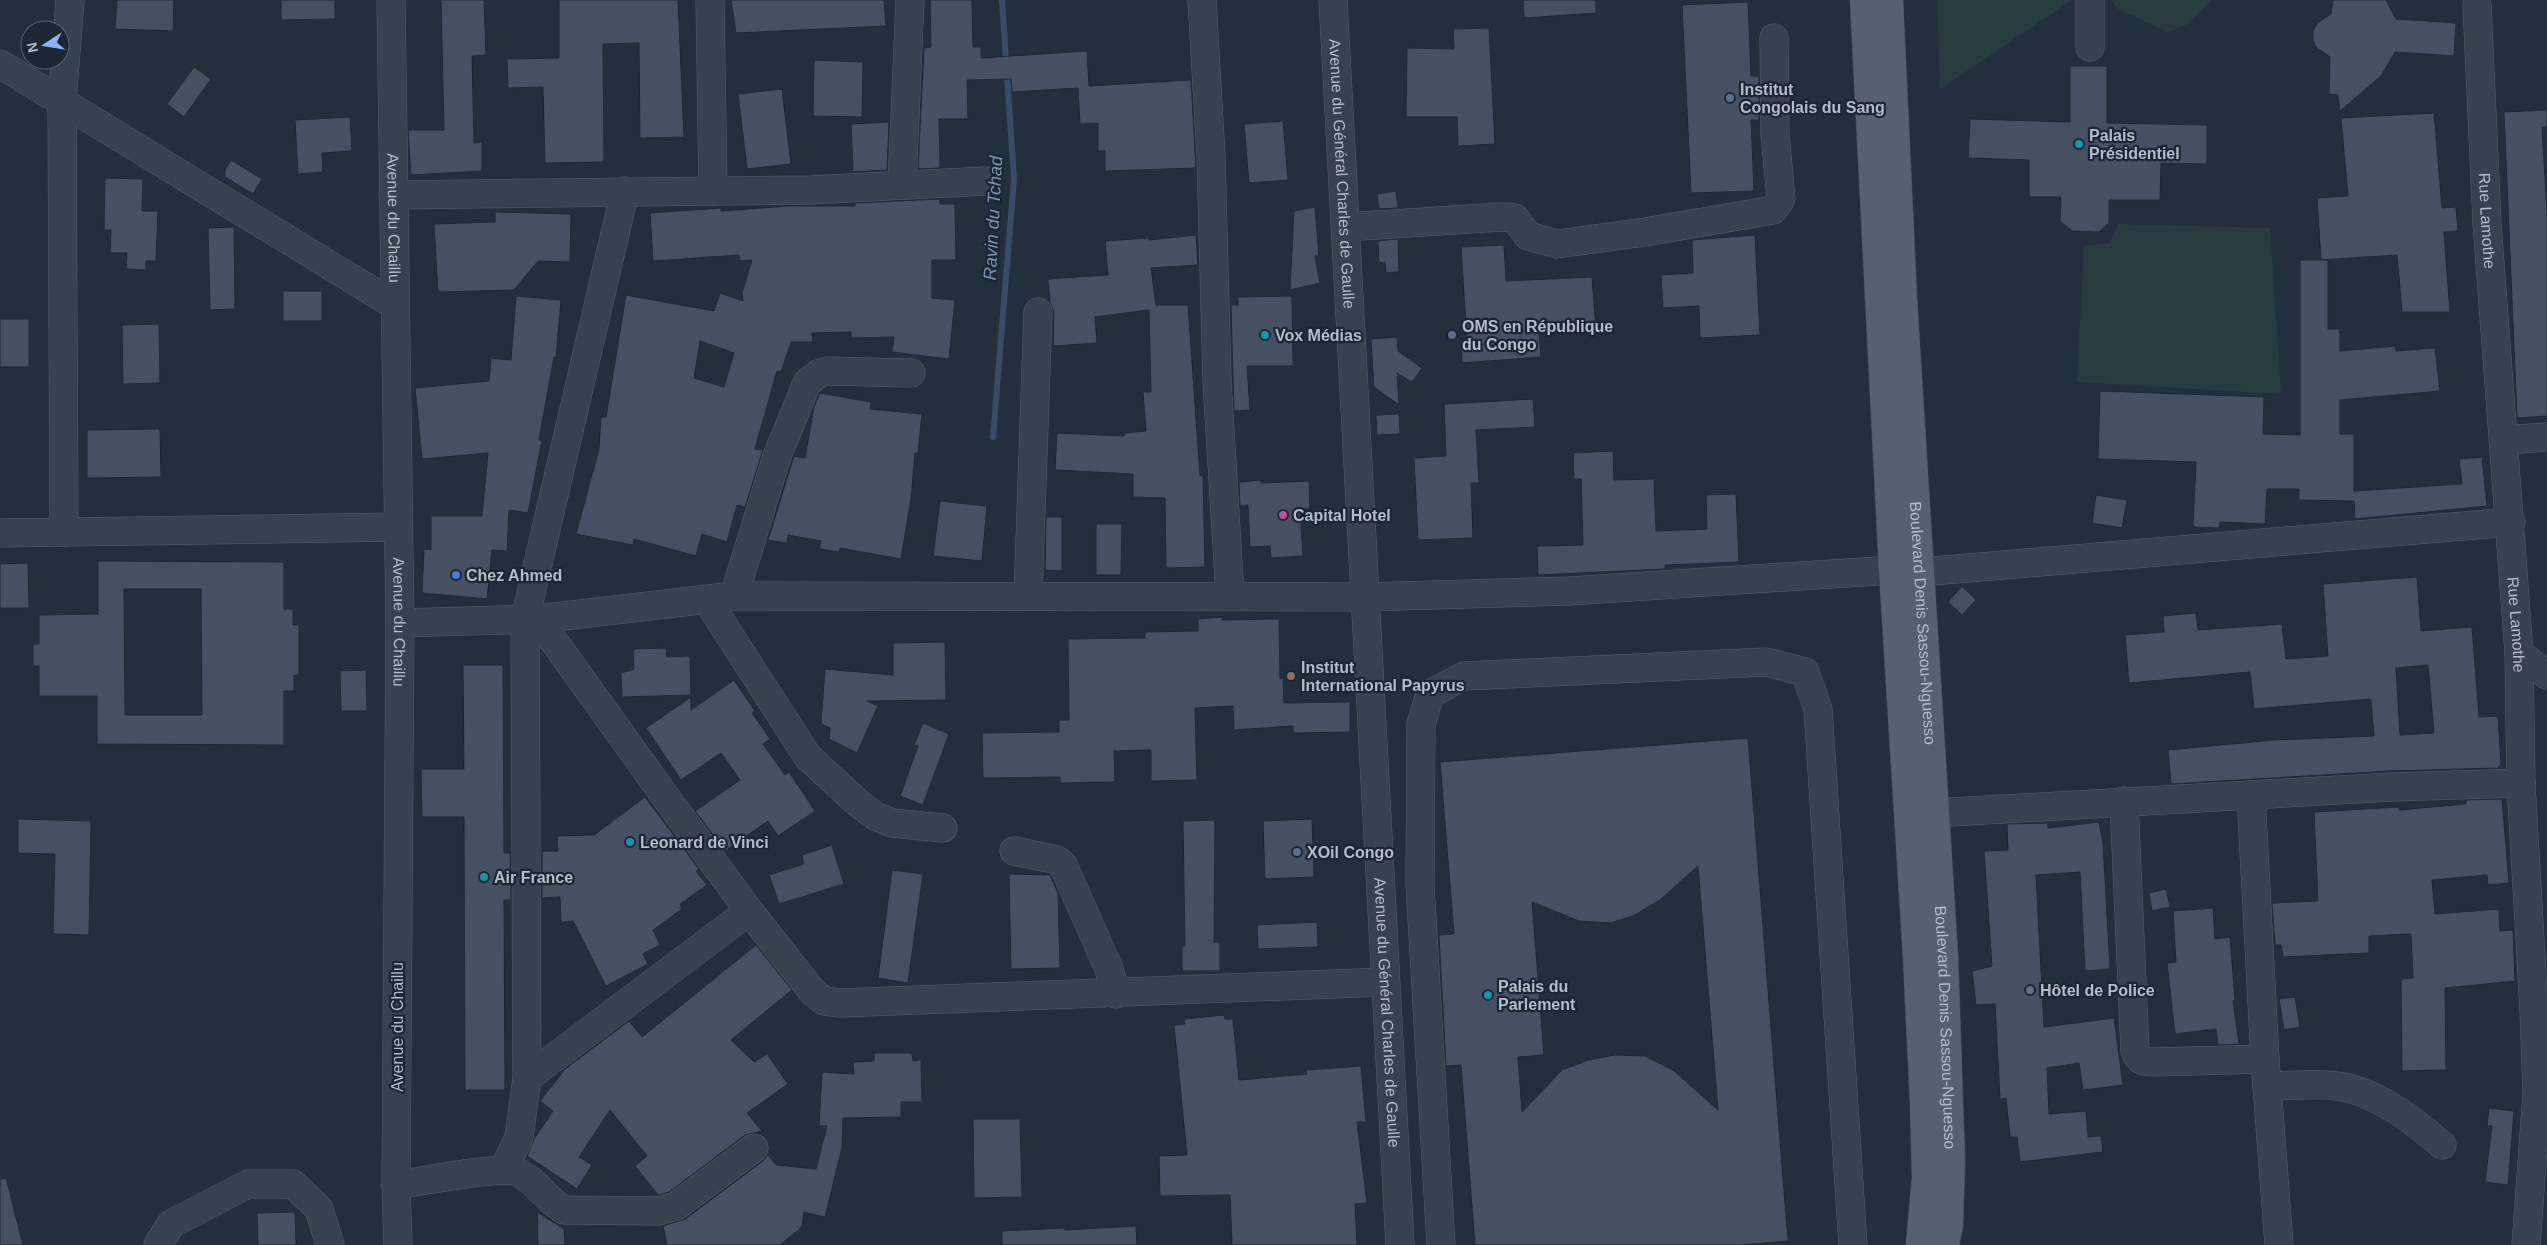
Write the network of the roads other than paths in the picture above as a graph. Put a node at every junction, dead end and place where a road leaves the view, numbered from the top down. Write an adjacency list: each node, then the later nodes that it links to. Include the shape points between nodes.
1 (70, 0): 14 (street)
2 (391, 0): 19 (street, Avenue du Chaillu)
3 (710, 0): 18 (street)
4 (910, 0): 16 (street)
5 (1202, 0): 34 (street, via 1211,156 1217,381)
6 (1334, 0): 20 (street, Avenue du Général Charles de Gaulle)
7 (1864, 0): 30 (main road, Boulevard Denis Sassou-Nguesso)
8 (1889, 0): 31 (main road, Boulevard Denis Sassou-Nguesso, via 1903,299)
9 (2090, 0): 12 (street)
10 (2477, 5): 25 (street, Rue Lamothe, via 2487,223)
11 (1774, 38): 20 (street, via 1781,200 1774,210 1557,244 1528,236 1515,218)
12 (2090, 46)
13 (0, 64): 14 (street)
14 (62, 102): 21 (street); 28 (street)
15 (986, 181): 16 (street)
16 (902, 185): 18 (street)
17 (625, 191): 18 (street); 19 (street); 37 (street)
18 (713, 191)
19 (394, 195): 21 (street, Avenue du Chaillu)
20 (1346, 227): 35 (street, Avenue du Général Charles de Gaulle)
21 (395, 305): 27 (street, Avenue du Chaillu)
22 (1038, 312): 33 (street)
23 (911, 373): 32 (street, via 827,371 807,383 777,456)
24 (2547, 437): 25 (street)
25 (2504, 440): 26 (street, Rue Lamothe)
26 (2511, 522): 31 (street); 39 (street, Rue Lamothe)
27 (397, 527): 28 (street); 38 (street, Avenue du Chaillu)
28 (64, 532): 29 (street)
29 (0, 533)
30 (1893, 570): 35 (street, via 1569,591); 63 (main road, Boulevard Denis Sassou-Nguesso, via 1924,1103 1926,1177)
31 (1921, 572): 44 (main road, Boulevard Denis Sassou-Nguesso)
32 (734, 596): 33 (street); 36 (street)
33 (1028, 596): 34 (street)
34 (1230, 596): 35 (street)
35 (1365, 597): 48 (street, Avenue du Général Charles de Gaulle)
36 (707, 600): 37 (street); 45 (street, via 808,757 876,816 892,823)
37 (532, 619): 38 (street); 47 (street); 51 (street)
38 (400, 623): 56 (street, Avenue du Chaillu)
39 (2518, 653): 40 (street); 41 (street, Rue Lamothe)
40 (2547, 675)
41 (2522, 783): 42 (street); 66 (street, Rue Lamothe, via 2537,1093)
42 (2251, 795): 43 (street); 50 (street)
43 (2124, 801): 44 (street); 50 (street, via 2137,1058 2143,1062)
44 (1934, 813): 64 (main road, Boulevard Denis Sassou-Nguesso, via 1950,1101 1951,1160)
45 (944, 828)
46 (1014, 851): 49 (street, via 1057,860 1063,865 1109,968)
47 (749, 911): 49 (street, via 812,991 824,1001); 51 (street)
48 (1384, 982): 49 (street); 60 (street, Avenue du Général Charles de Gaulle)
49 (1116, 994)
50 (2265, 1059): 52 (street)
51 (527, 1078): 55 (street, via 519,1137)
52 (2267, 1086): 53 (street, via 2348,1088 2409,1117); 65 (street)
53 (2442, 1145)
54 (754, 1148): 55 (street, via 684,1201 658,1210 564,1210 552,1203 529,1179)
55 (504, 1169): 56 (street)
56 (396, 1185): 59 (street, Avenue du Chaillu)
57 (158, 1245): 58 (street, via 171,1224 248,1184 293,1184 319,1209)
58 (330, 1245)
59 (398, 1245)
60 (1400, 1245)
61 (1442, 1245): 62 (street, via 1420,885 1421,724 1430,694 1464,676 1766,662 1805,672 1818,709)
62 (1853, 1245)
63 (1920, 1245)
64 (1946, 1245)
65 (2279, 1245)
66 (2526, 1245)

